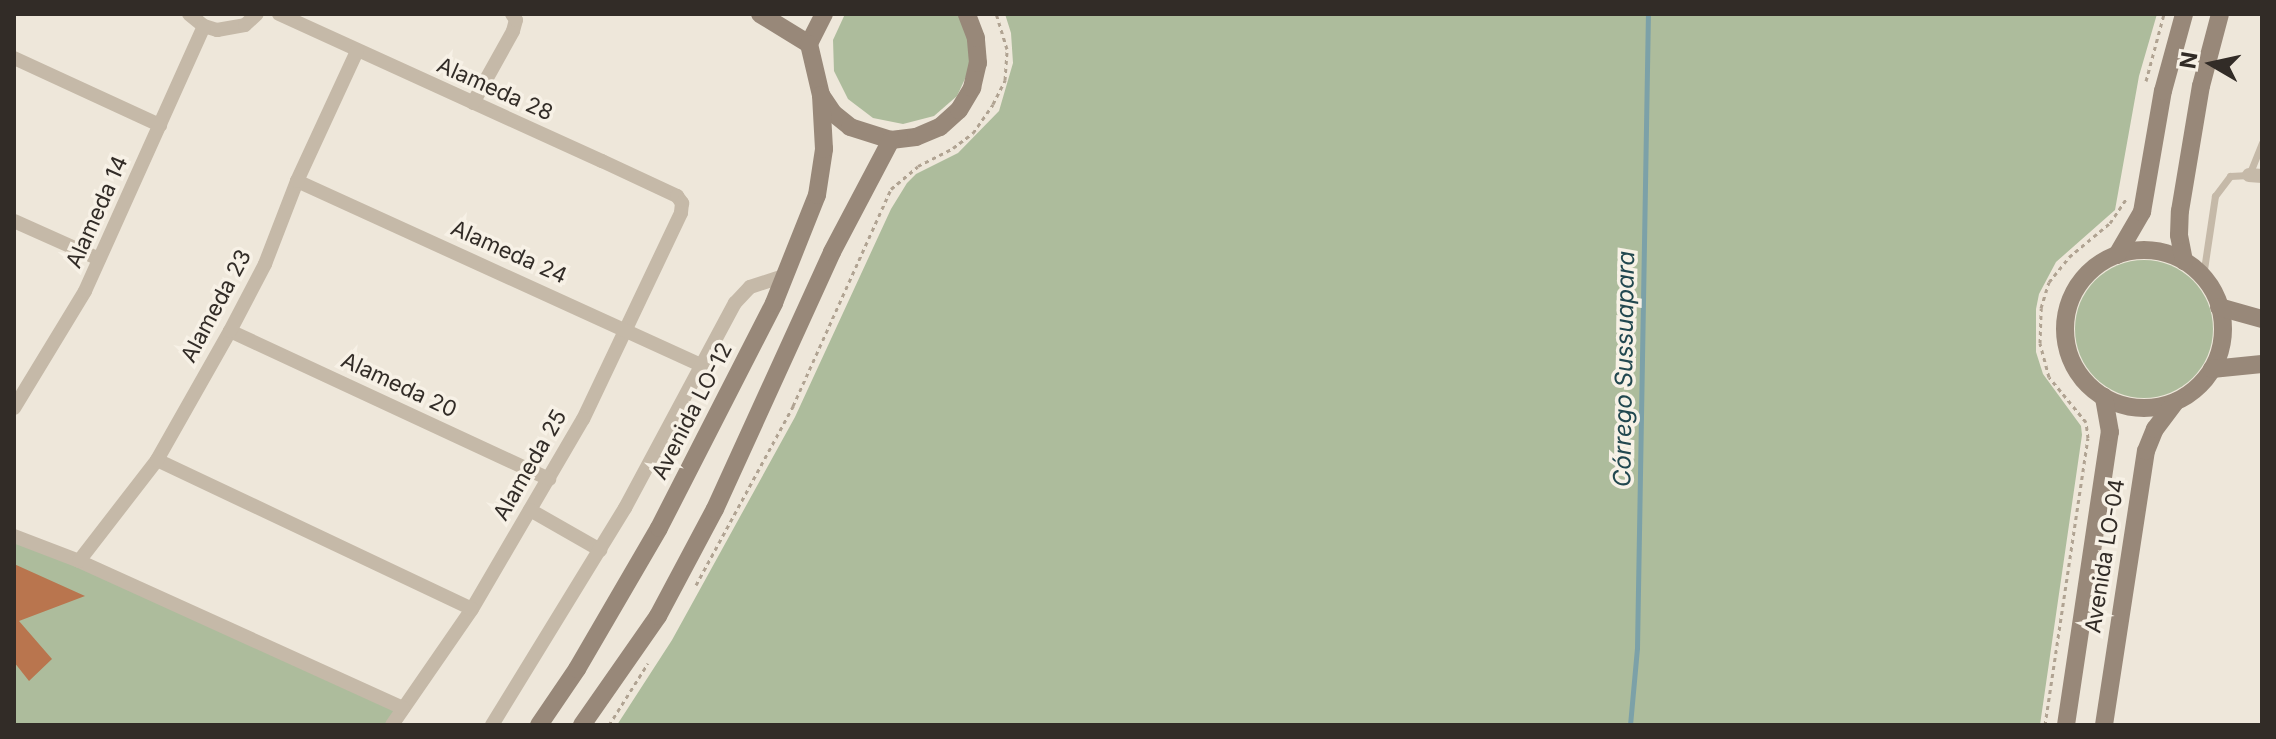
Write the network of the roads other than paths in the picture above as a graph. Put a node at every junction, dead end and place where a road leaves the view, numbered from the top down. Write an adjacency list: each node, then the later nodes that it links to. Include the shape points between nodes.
1 (189, 14): 10 (street)
2 (257, 14): 10 (street, via 231,30)
3 (279, 14): 12 (street, Alameda 28)
4 (512, 14): 15 (street, via 513,31)
5 (760, 14): 11 (street)
6 (824, 14): 11 (street)
7 (967, 14): 17 (street, via 977,50 972,88 959,110 940,127)
8 (2184, 14): 23 (street, via 2163,91 2142,212)
9 (2220, 14): 25 (street, via 2201,86 2180,211)
10 (204, 26): 16 (street, Alameda 14)
11 (809, 44): 14 (street, Avenida LO-12)
12 (357, 51): 15 (street, Alameda 28); 20 (street, Alameda 23)
13 (14, 58): 16 (street)
14 (821, 95): 17 (street, via 850,127); 26 (street, Avenida LO-12, via 824,149 817,195)
15 (473, 103): 21 (street, Alameda 28, via 677,196)
16 (160, 125): 24 (street, Alameda 14)
17 (891, 140): 50 (street, via 832,252 715,509 658,616)
18 (2262, 142): 19 (lane)
19 (2256, 175): 27 (lane, via 2230,176 2215,196)
20 (297, 181): 30 (street, Alameda 24); 31 (street, Alameda 23, via 265,264)
21 (681, 213): 30 (street, Alameda 25)
22 (14, 221): 24 (street)
23 (2117, 255): 25 (street, via 2151,251); 36 (street, via 2082,282 2066,320 2072,361)
24 (99, 259): 35 (street, Alameda 14, via 85,291)
25 (2184, 261): 27 (street)
26 (786, 275): 33 (street, via 750,287 735,303); 49 (street, Avenida LO-12, via 659,528)
27 (2203, 276): 28 (street)
28 (2219, 307): 29 (street); 34 (street, via 2222,341)
29 (2262, 319)
30 (626, 328): 33 (street, Alameda 24); 40 (street, Alameda 25)
31 (230, 331): 39 (street, Alameda 23); 40 (street, Alameda 20)
32 (2262, 364): 34 (street)
33 (701, 365): 43 (street)
34 (2212, 369): 37 (street)
35 (20, 386): 38 (street, Alameda 14)
36 (2104, 397): 37 (street, via 2138,408); 51 (street, Avenida LO-04, via 2110,432)
37 (2175, 402): 52 (street, Avenida LO-04, via 2146,451)
38 (14, 408)
39 (157, 460): 44 (street, Alameda 23); 45 (street)
40 (549, 479): 41 (street, Alameda 25)
41 (530, 510): 43 (street); 45 (street, Alameda 25)
42 (14, 536): 44 (street)
43 (600, 550): 48 (street)
44 (79, 561): 46 (street)
45 (472, 609): 46 (street, Alameda 25)
46 (403, 708): 47 (street, Alameda 25)
47 (392, 725)
48 (492, 725)
49 (539, 725)
50 (582, 725)
51 (2066, 725)
52 (2104, 725)

